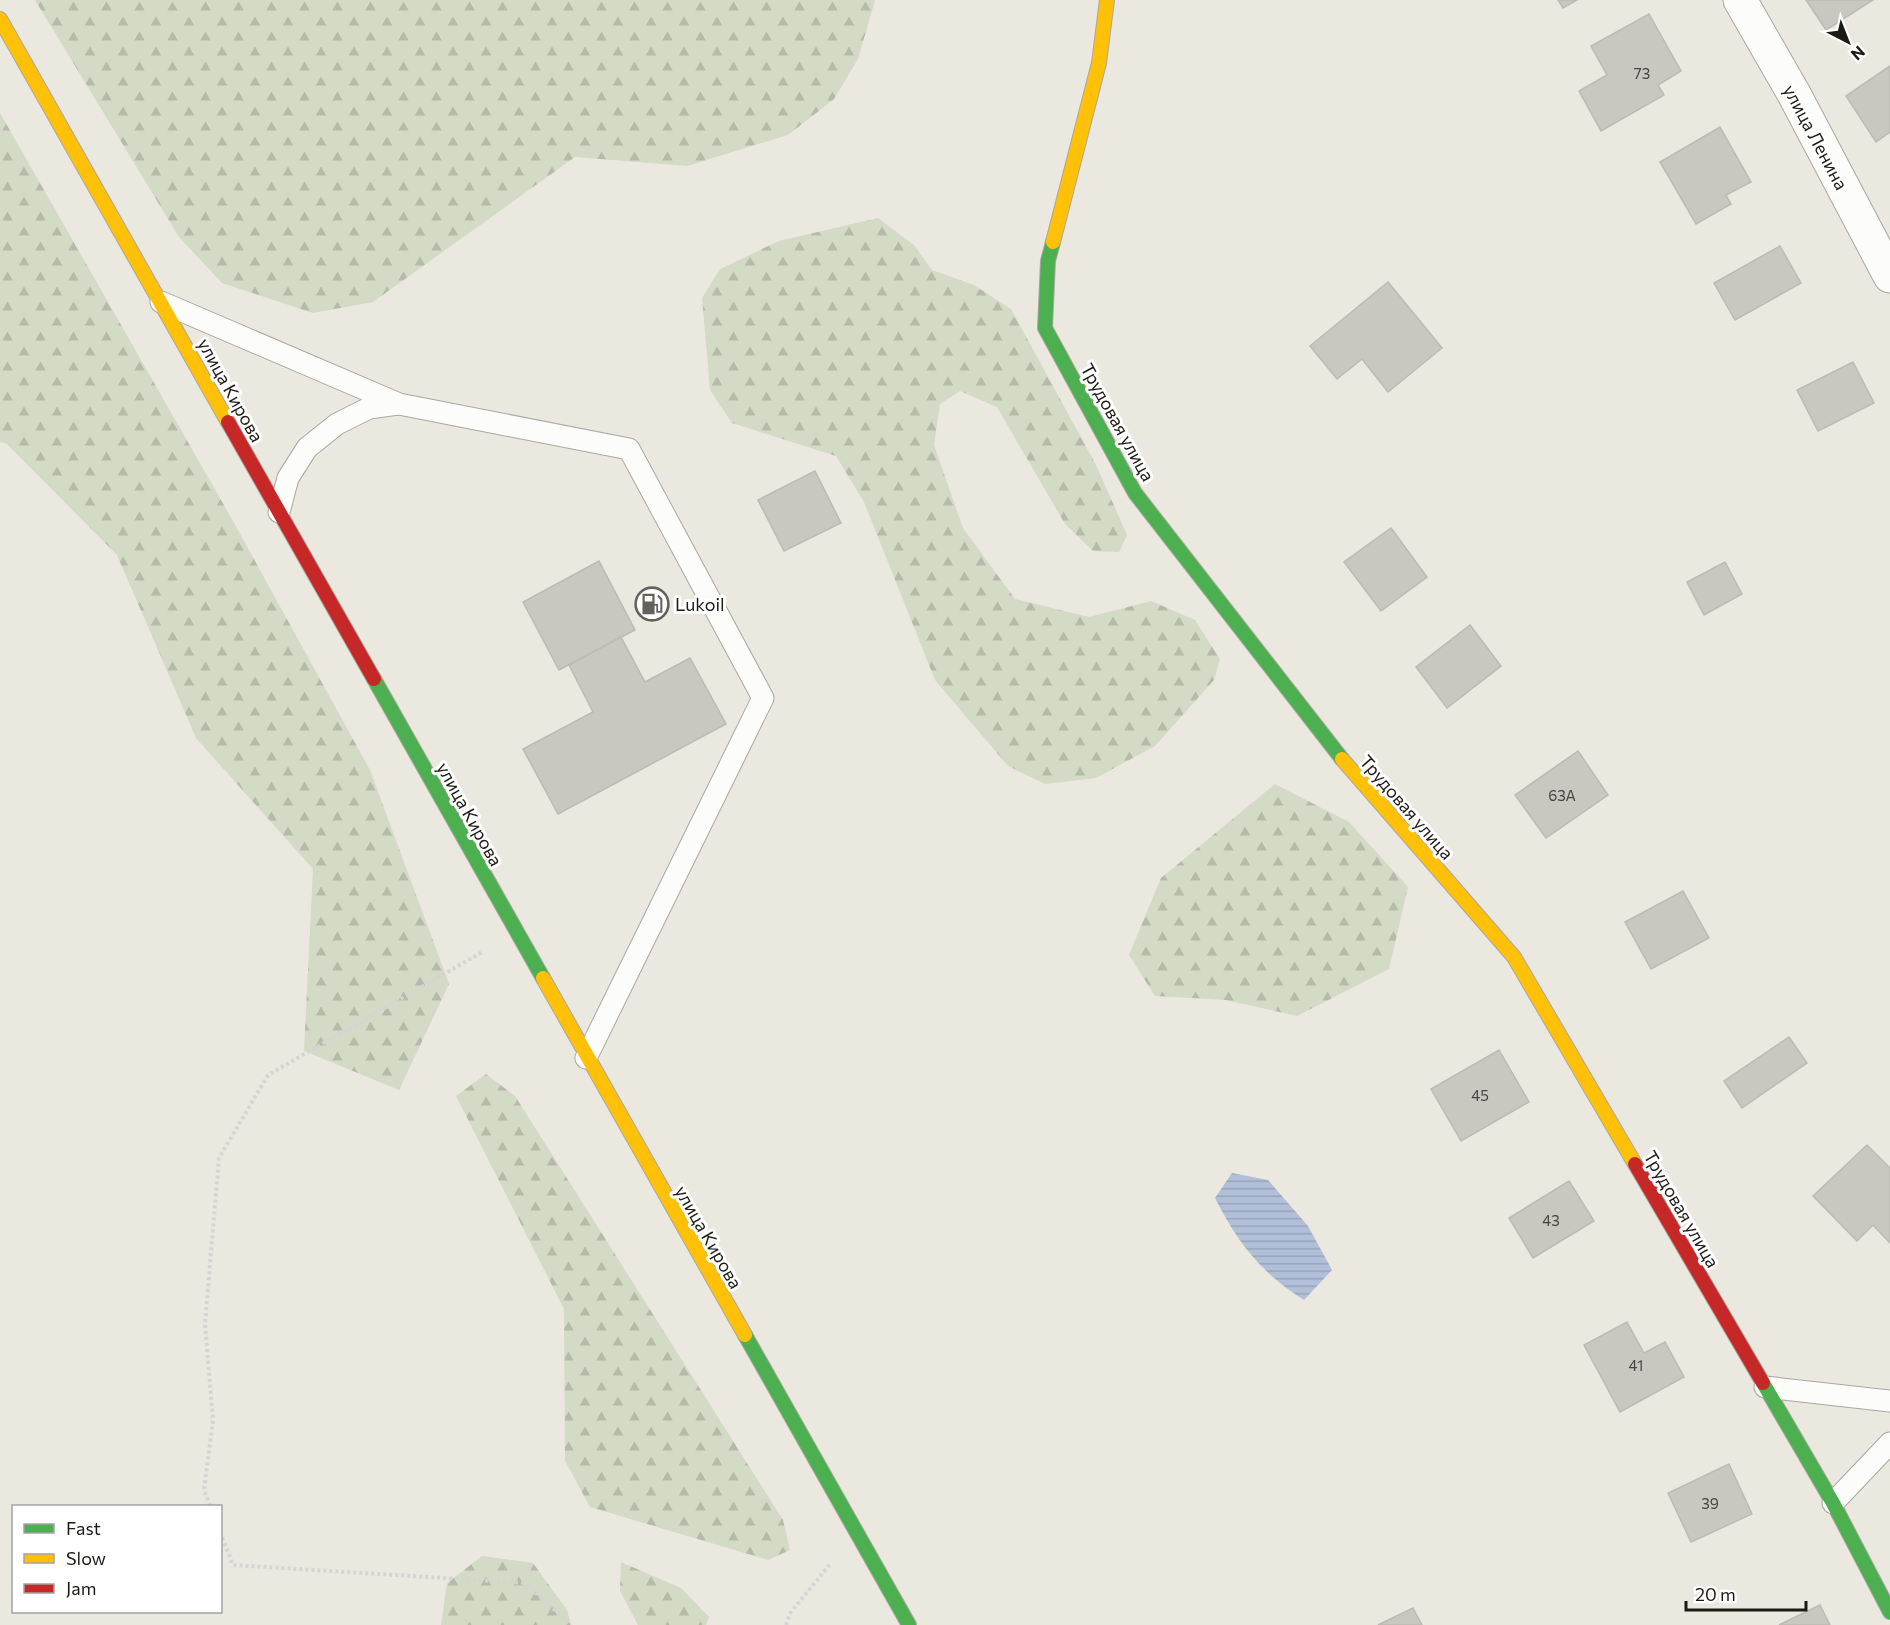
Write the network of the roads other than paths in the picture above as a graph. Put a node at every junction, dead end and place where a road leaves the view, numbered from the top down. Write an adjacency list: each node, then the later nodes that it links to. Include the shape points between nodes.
1 (1107, 0): 9 (street, Трудовая улица, via 1099,63 1048,261 1045,328 1135,493 1334,750 1514,957)
2 (1740, 0): 4 (street, улица Ленина)
3 (0, 20): 5 (street, улица Кирова)
4 (1890, 276)
5 (161, 302): 6 (lane); 7 (street, улица Кирова)
6 (399, 404): 7 (lane, via 369,408 337,424 307,448 288,478); 8 (lane, via 629,449 763,698)
7 (279, 512): 8 (street, улица Кирова)
8 (586, 1058): 14 (street, улица Кирова)
9 (1765, 1387): 10 (lane); 12 (street, Трудовая улица)
10 (1890, 1401)
11 (1890, 1443): 12 (lane)
12 (1833, 1503): 13 (street, Трудовая улица)
13 (1890, 1612)
14 (909, 1625)

